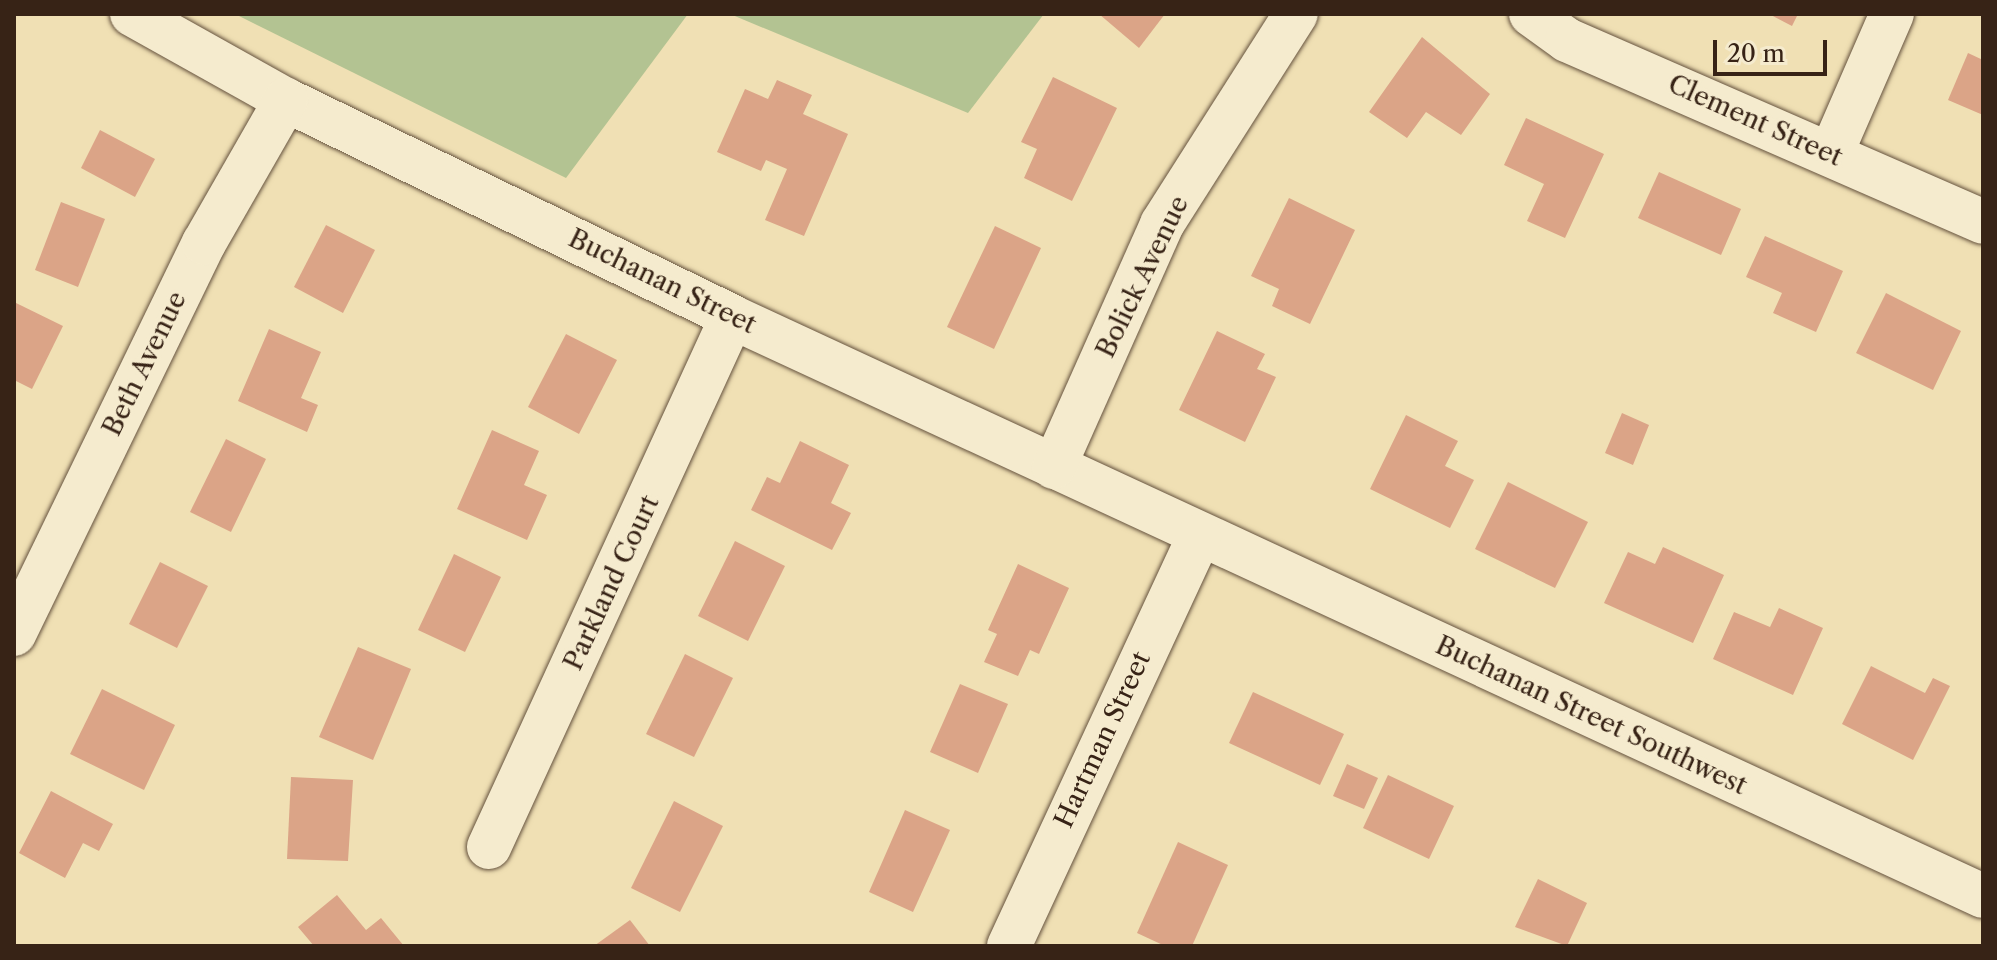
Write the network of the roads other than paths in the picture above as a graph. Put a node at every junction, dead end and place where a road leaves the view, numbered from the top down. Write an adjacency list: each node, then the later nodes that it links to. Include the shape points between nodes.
1 (132, 14): 5 (street, Buchanan Street)
2 (1296, 14): 9 (street, Bolick Avenue, via 1162,224)
3 (1531, 14): 6 (street, Clement Street, via 1567,40)
4 (1892, 14): 6 (street)
5 (286, 100): 8 (street, Buchanan Street); 11 (street, Beth Avenue, via 204,243)
6 (1831, 154): 7 (street, Clement Street)
7 (1983, 222)
8 (732, 317): 9 (street, Buchanan Street); 12 (street, Parkland Court)
9 (1054, 467): 10 (street, Buchanan Street)
10 (1199, 536): 13 (street, Buchanan Street Southwest); 14 (street, Hartman Street)
11 (14, 634)
12 (489, 847)
13 (1983, 896)
14 (1009, 946)

